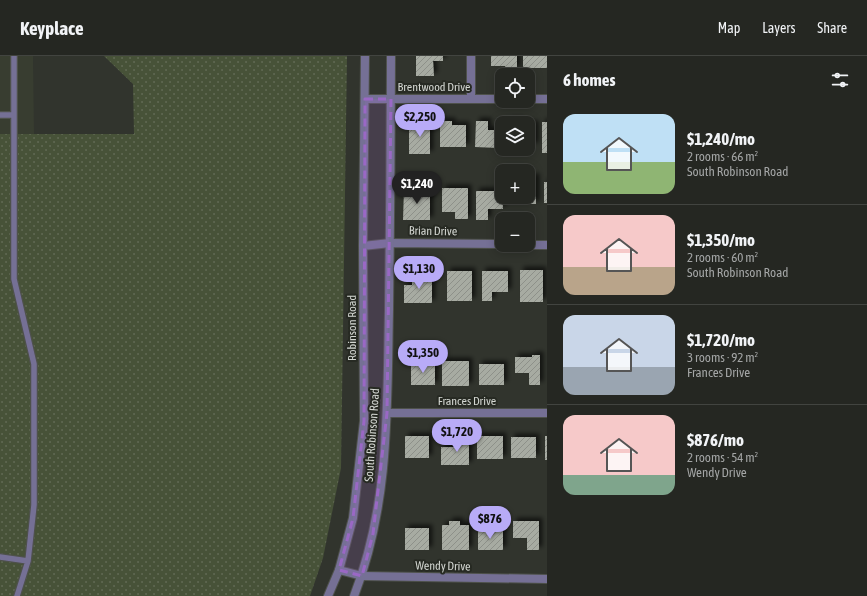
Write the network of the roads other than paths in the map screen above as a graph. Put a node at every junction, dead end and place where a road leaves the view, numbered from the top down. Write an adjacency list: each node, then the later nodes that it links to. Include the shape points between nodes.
1 (14, 56): 12 (lane)
2 (365, 56): 5 (street, Robinson Road)
3 (391, 56): 6 (street, South Robinson Road)
4 (472, 56): 7 (street)
5 (365, 99): 6 (street, Brentwood Drive); 17 (street, Robinson Road)
6 (391, 99): 7 (street, Brentwood Drive); 13 (street, South Robinson Road)
7 (471, 99): 8 (street, Brentwood Drive)
8 (495, 99)
9 (535, 99): 10 (street)
10 (547, 99)
11 (0, 115): 12 (lane)
12 (14, 115): 21 (lane, via 14,280 34,364 34,505)
13 (390, 243): 14 (street, Brian Drive); 17 (street, Brian Drive); 18 (street, South Robinson Road)
14 (495, 244)
15 (535, 245): 16 (street)
16 (547, 245)
17 (363, 246): 22 (street, Robinson Road, via 364,422 353,518)
18 (387, 413): 19 (street, Frances Drive); 23 (street, South Robinson Road, via 386,442 374,534)
19 (547, 413)
20 (0, 557): 21 (lane)
21 (28, 561): 25 (lane)
22 (339, 570): 23 (street, Wendy Drive); 26 (street, Robinson Road)
23 (362, 576): 24 (street, Wendy Drive); 27 (street, South Robinson Road)
24 (547, 579)
25 (17, 596)
26 (328, 596)
27 (354, 596)

